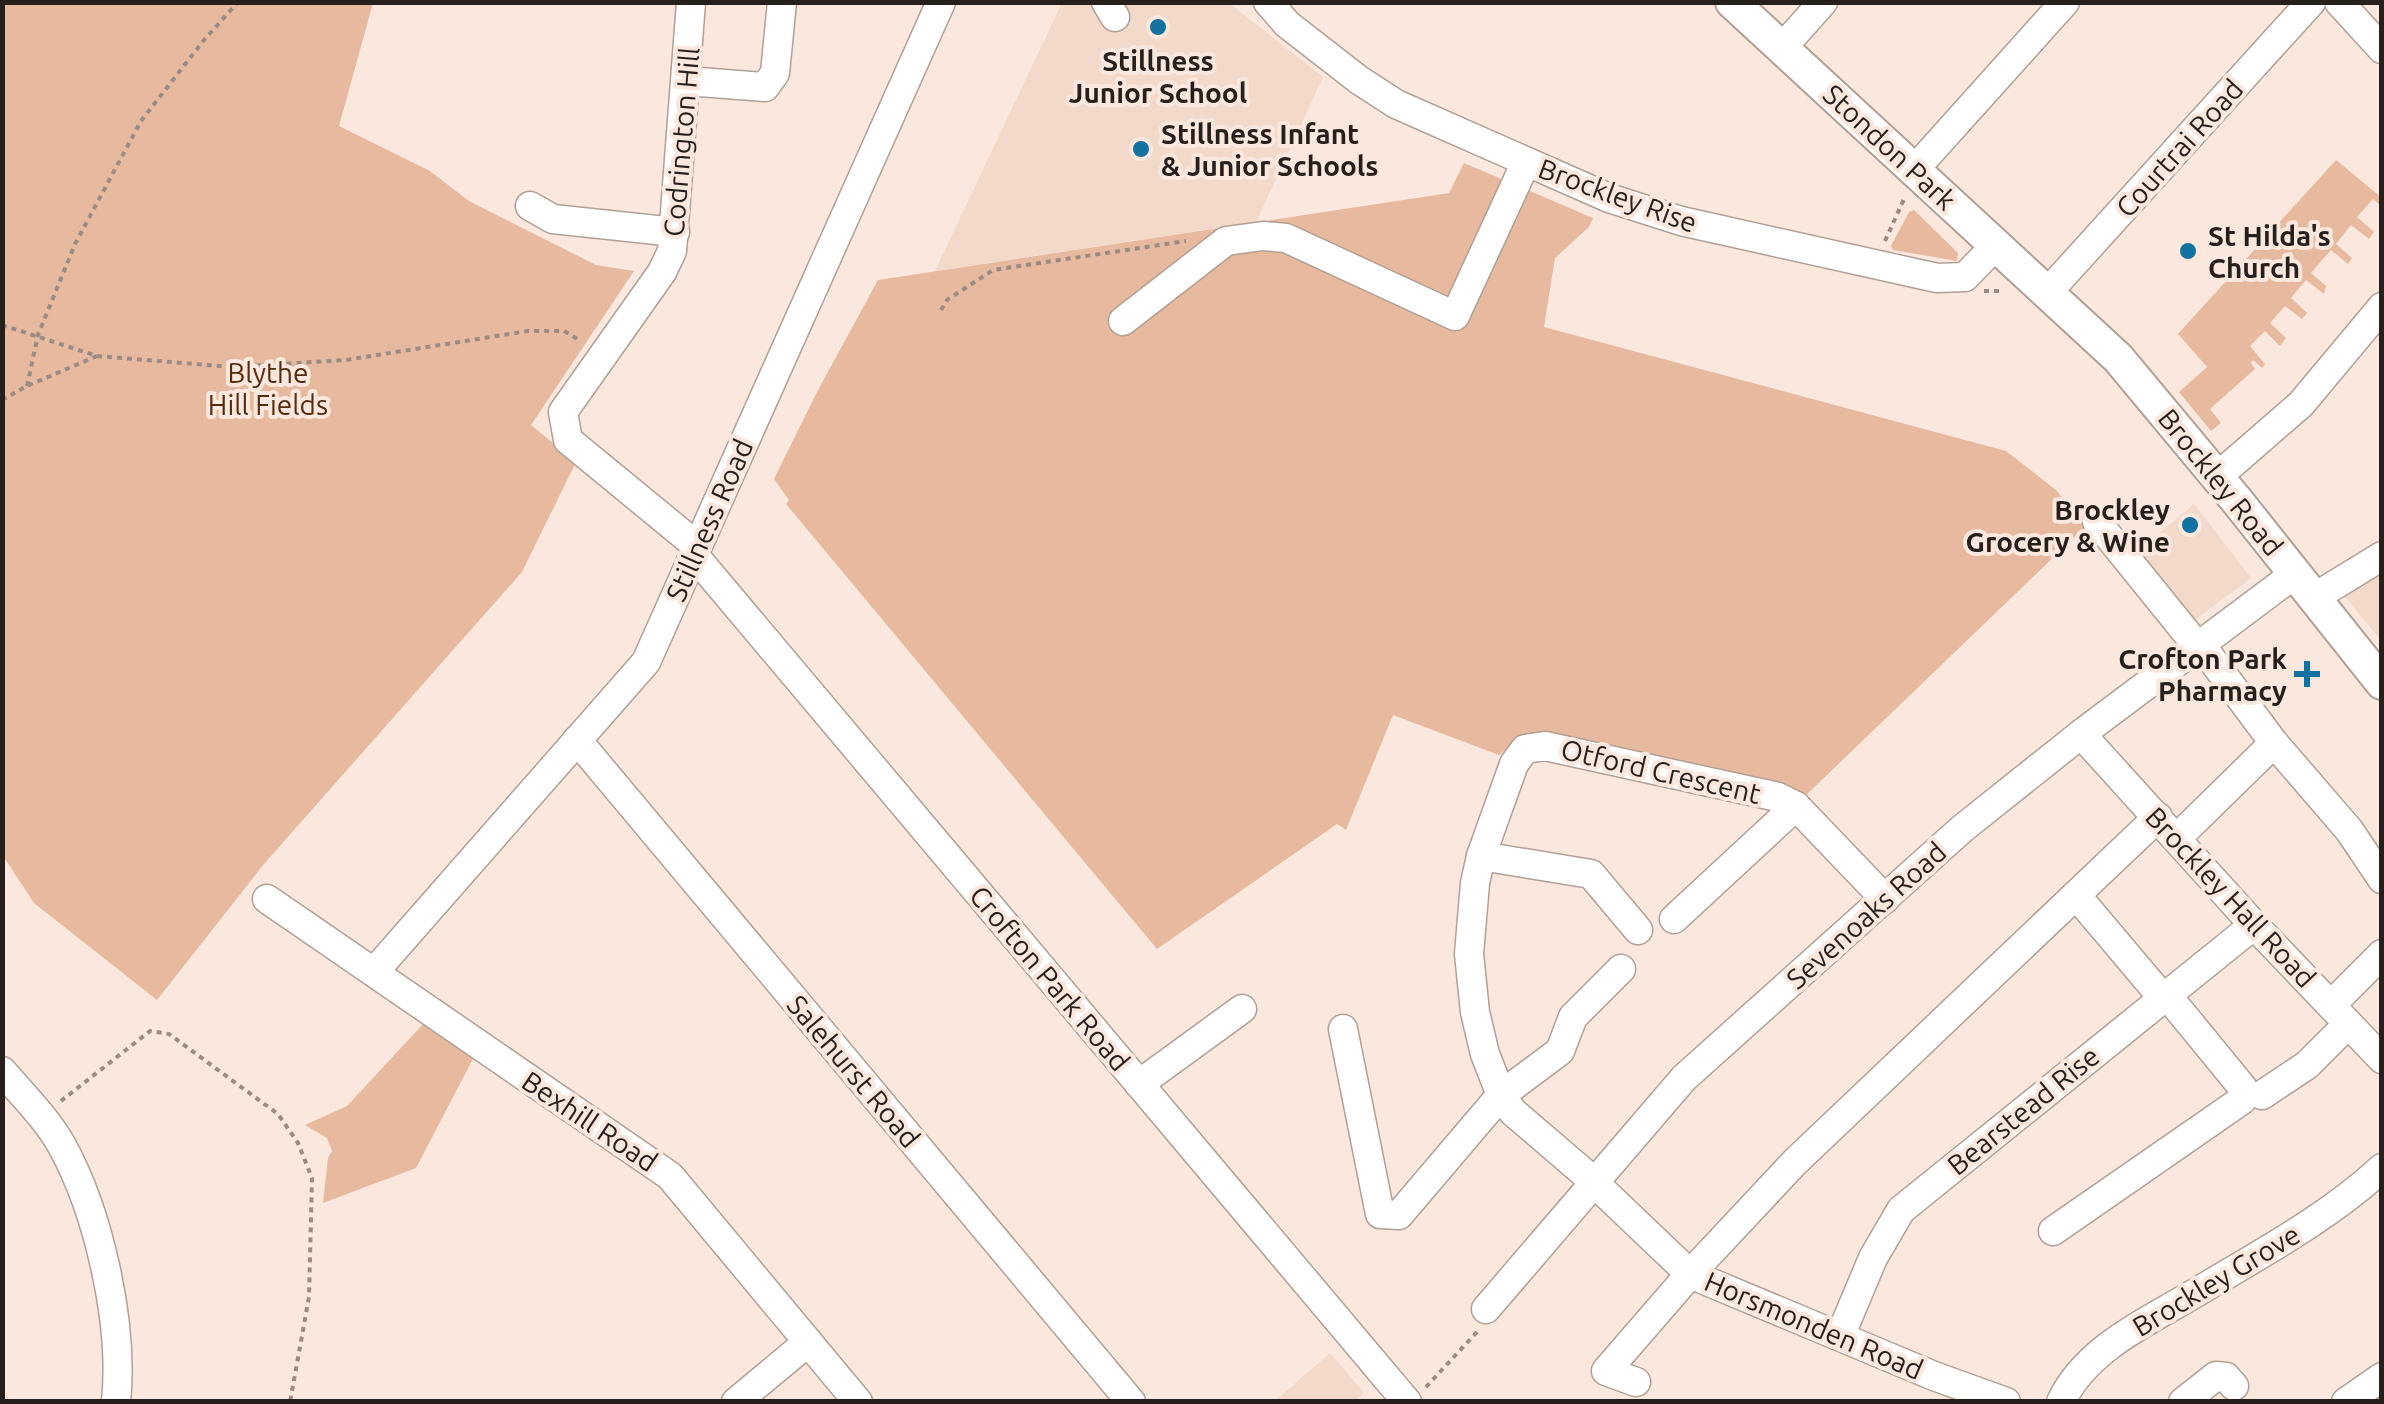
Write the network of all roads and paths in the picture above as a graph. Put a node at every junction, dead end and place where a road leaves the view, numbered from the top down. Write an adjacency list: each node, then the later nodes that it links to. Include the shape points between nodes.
1 (238, 2): 26 (path, via 141,121 75,244)
2 (691, 2): 13 (street, Codrington Hill)
3 (782, 2): 13 (street, via 776,73 765,87)
4 (941, 2): 33 (street, Stillness Road)
5 (1268, 2): 14 (street, Brockley Rise, via 1396,104)
6 (1732, 2): 11 (main road, Stondon Park)
7 (1823, 2): 11 (street)
8 (2065, 2): 15 (street)
9 (2311, 2): 21 (street, Courtrai Road)
10 (2339, 2): 12 (street)
11 (1782, 48): 15 (main road, Stondon Park)
12 (2382, 49)
13 (687, 81): 17 (street, Codrington Hill)
14 (1526, 162): 19 (street, via 1455,316 1286,238); 20 (street, Brockley Rise, via 1681,221 1936,278 1965,277)
15 (1919, 173): 18 (path); 20 (main road, Stondon Park)
16 (530, 206): 17 (street, via 553,219)
17 (675, 232): 27 (street, Codrington Hill, via 662,272)
18 (1888, 234)
19 (1226, 241): 23 (path, via 1200,238 989,271); 24 (street)
20 (1996, 245): 21 (main road, Stondon Park)
21 (2047, 292): 31 (main road, Brockley Road, via 2118,358)
22 (2382, 307): 31 (street, via 2301,404)
23 (941, 310)
24 (1123, 321)
25 (2, 324): 26 (path)
26 (38, 335): 28 (path); 29 (path)
27 (603, 354): 28 (path, via 564,332 528,330 346,360 251,366); 33 (street, Codrington Hill, via 563,412 568,440)
28 (97, 356): 29 (path)
29 (26, 386): 30 (path)
30 (2, 400)
31 (2217, 477): 35 (main road, Brockley Road)
32 (2096, 522): 36 (street)
33 (696, 550): 39 (street, Stillness Road, via 646,662); 60 (street, Crofton Park Road)
34 (2382, 556): 35 (street, Sevenoaks Road)
35 (2306, 585): 36 (street, Sevenoaks Road); 37 (main road, Brockley Road)
36 (2200, 646): 38 (street, Sevenoaks Road); 40 (street)
37 (2382, 683)
38 (2081, 734): 42 (street, Brockley Hall Road); 47 (street, Sevenoaks Road)
39 (577, 740): 53 (street, Stillness Road); 80 (street, Salehurst Road)
40 (2274, 743): 42 (street); 44 (street, via 2350,830)
41 (1796, 806): 43 (street, Otford Crescent, via 1535,747 1514,764); 47 (street, Otford Crescent); 48 (street)
42 (2168, 827): 45 (street); 49 (street, Brockley Hall Road)
43 (1481, 856): 50 (street, via 1591,874); 62 (street, Otford Crescent, via 1469,954 1474,1012)
44 (2382, 879)
45 (2076, 895): 54 (street); 67 (street, via 1796,1162)
46 (267, 899): 53 (street, Bexhill Road)
47 (1885, 899): 65 (street, Sevenoaks Road, via 1684,1078)
48 (1674, 919)
49 (2254, 924): 54 (street, Bearstead Rise); 56 (street, Brockley Hall Road)
50 (1638, 930)
51 (2382, 954): 56 (street)
52 (1622, 969): 62 (street, via 1574,1017 1560,1050)
53 (375, 971): 70 (street, Bexhill Road, via 670,1176)
54 (2164, 995): 66 (street, via 2243,1088 2242,1100); 69 (street, Bearstead Rise, via 1901,1210)
55 (1242, 1009): 60 (street)
56 (2340, 1015): 58 (street, Brockley Hall Road); 61 (street, via 2307,1065)
57 (1343, 1029): 62 (street, via 1380,1214 1399,1214)
58 (2382, 1059)
59 (2, 1071): 63 (street)
60 (1139, 1084): 74 (street, Crofton Park Road)
61 (2262, 1095)
62 (1500, 1096): 65 (street, Otford Crescent)
63 (42, 1117): 76 (street, via 88,1206 112,1301); 77 (path, via 150,1030 169,1034 278,1114 312,1178 309,1297)
64 (2382, 1168): 82 (street, Brockley Grove, via 2286,1239 2123,1336 2089,1362)
65 (1594, 1183): 67 (street, Horsmonden Road); 68 (street, Sevenoaks Road)
66 (2053, 1231)
67 (1690, 1274): 69 (street, Horsmonden Road); 72 (street, via 1606,1371)
68 (1485, 1317): 74 (path)
69 (1840, 1334): 81 (street, Horsmonden Road)
70 (808, 1342): 78 (street); 79 (street, Bexhill Road)
71 (2382, 1378): 83 (street)
72 (1636, 1382)
73 (2234, 1386): 75 (street, via 2221,1374)
74 (1405, 1398)
75 (2187, 1400)
76 (116, 1402)
77 (290, 1402)
78 (736, 1402)
79 (858, 1402)
80 (1131, 1402)
81 (2006, 1402)
82 (2061, 1402)
83 (2346, 1402)

